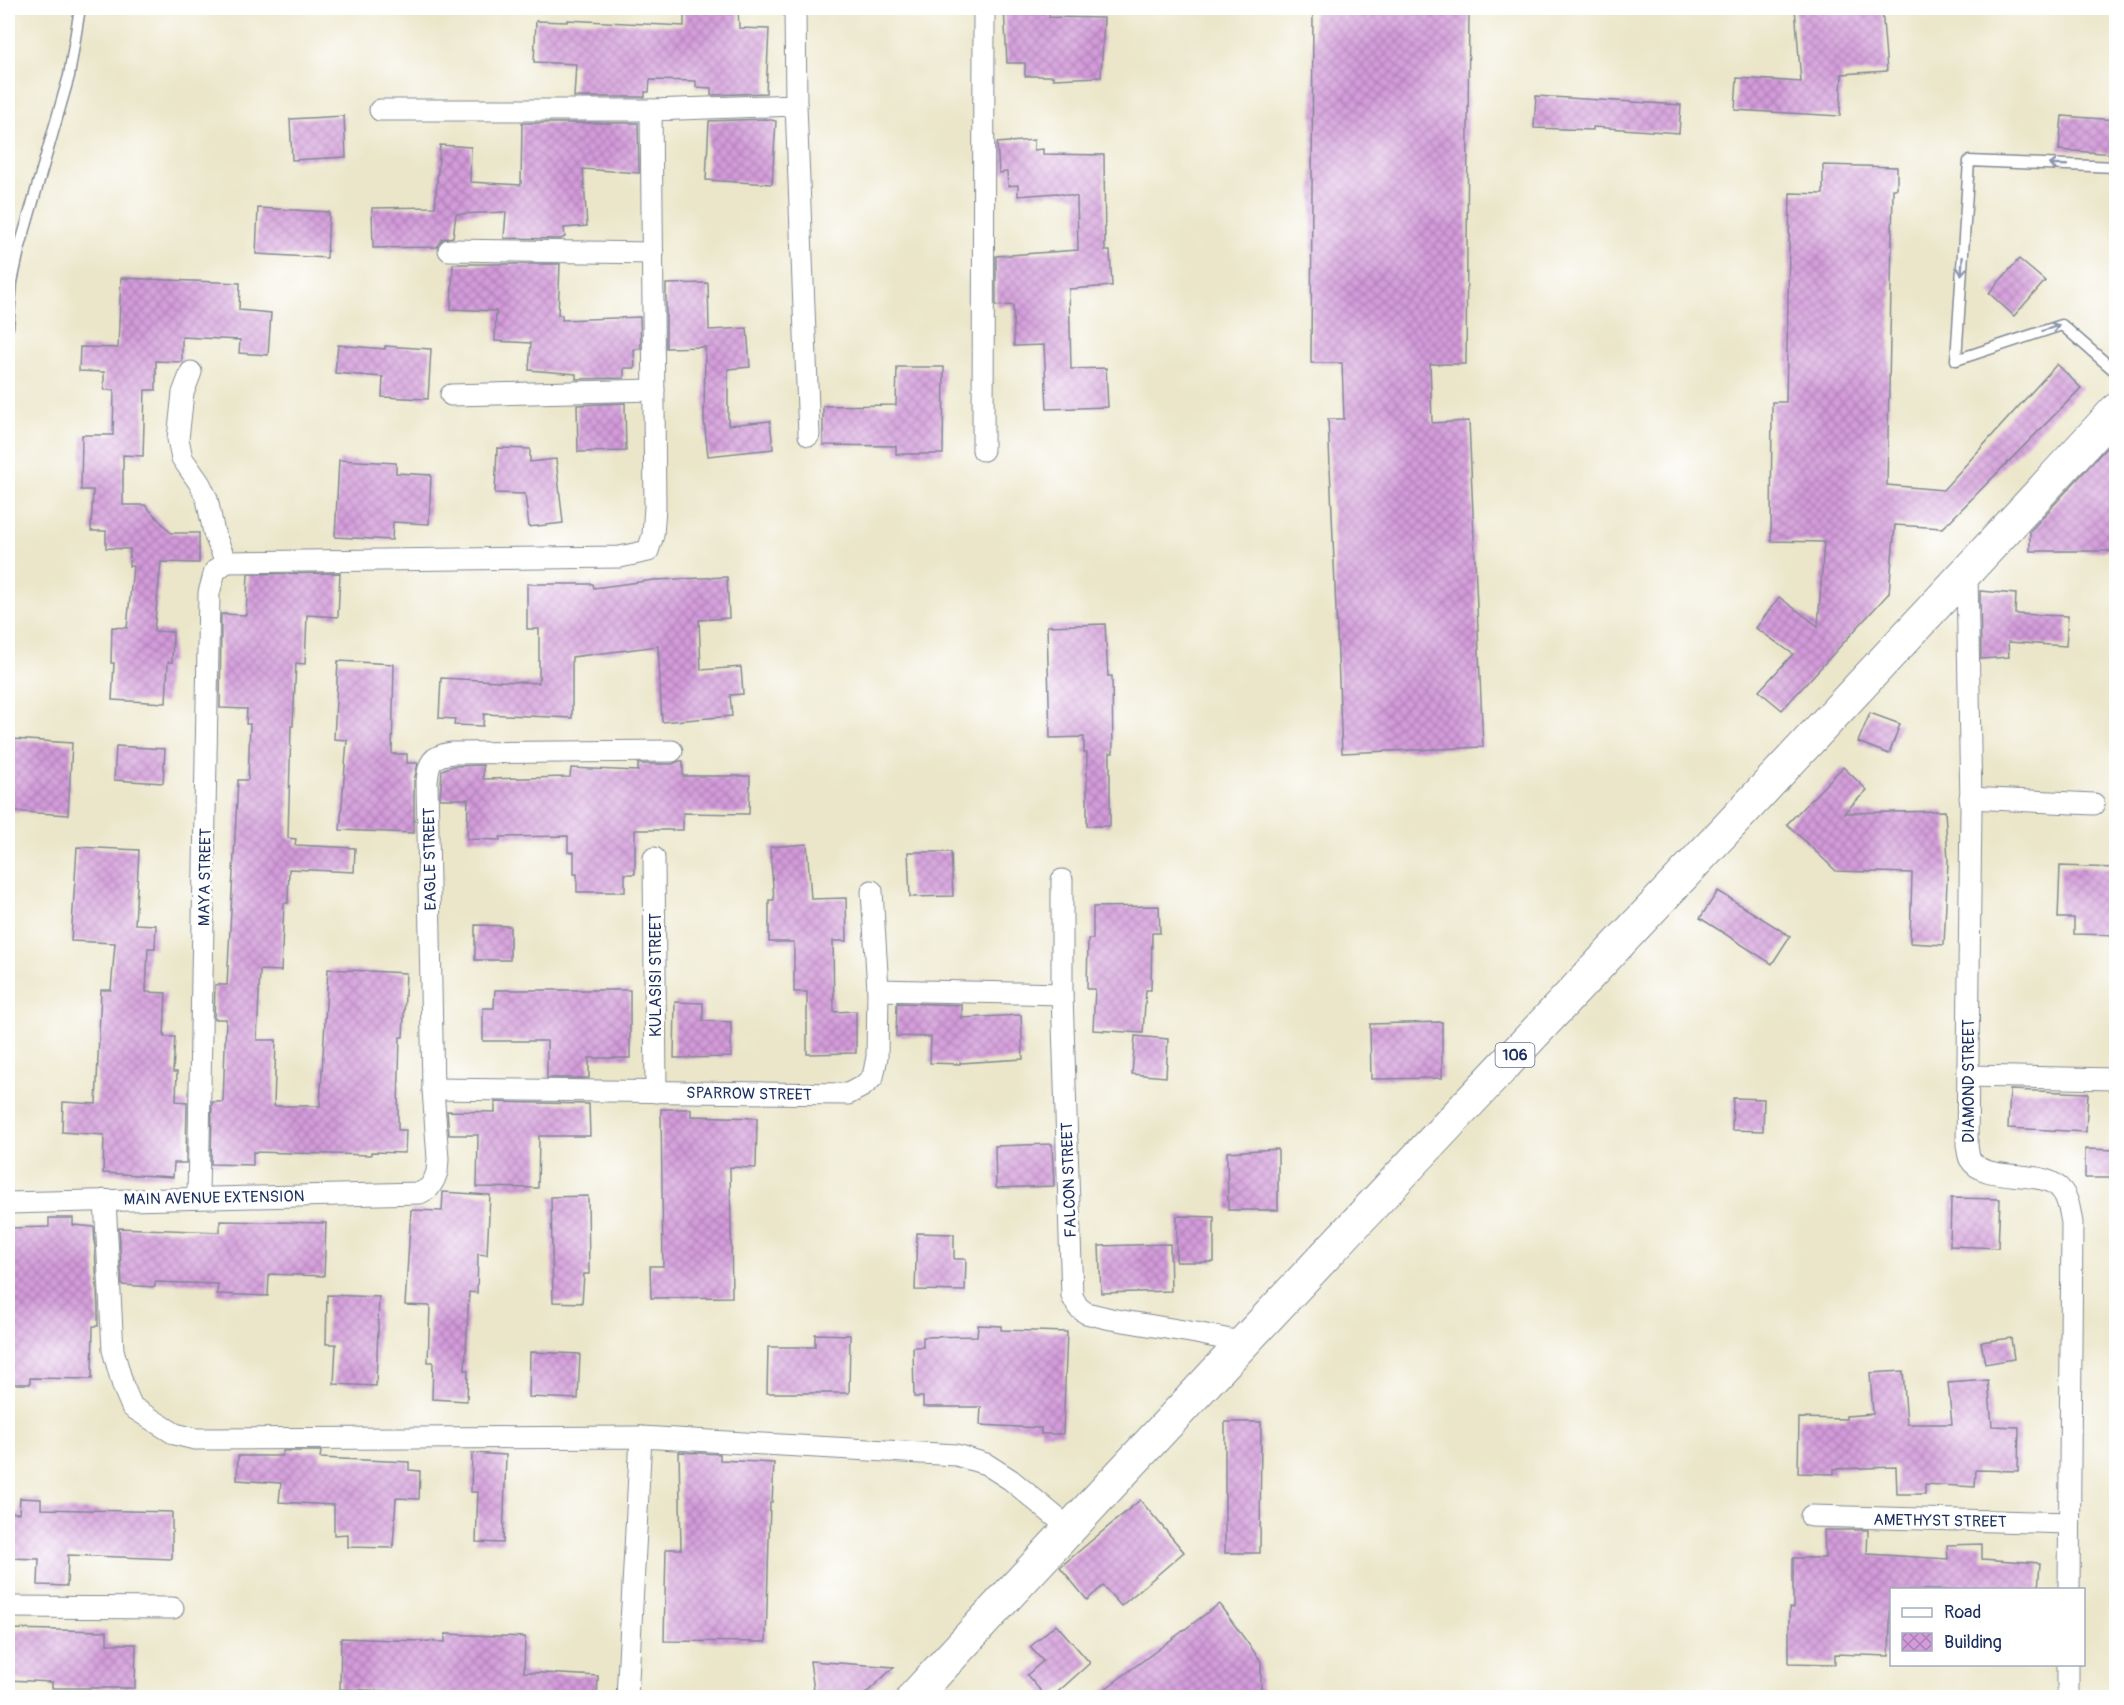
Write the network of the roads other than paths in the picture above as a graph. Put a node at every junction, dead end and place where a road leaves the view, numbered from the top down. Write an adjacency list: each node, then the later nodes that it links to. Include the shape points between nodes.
1 (80, 8): 10 (lane, via 69,75 19,250)
2 (795, 8): 4 (street)
3 (984, 8): 17 (street)
4 (796, 105): 6 (street); 16 (street)
5 (380, 110): 6 (street)
6 (651, 110): 9 (street)
7 (2116, 167): 12 (lane, one-way to 12, via 1969,161 1956,360 2062,324)
8 (449, 250): 9 (street)
9 (653, 253): 13 (street)
10 (8, 327)
11 (191, 372): 18 (street, via 183,393 178,440 182,458 207,499 214,533)
12 (2116, 372)
13 (654, 390): 14 (street); 18 (street, via 655,507 648,551 620,557)
14 (452, 395)
15 (2116, 410): 19 (highway, 106)
16 (809, 435)
17 (983, 450)
18 (226, 562): 33 (street, MAYA STREET, via 215,571 209,593)
19 (1967, 574): 21 (street, DIAMOND STREET); 36 (highway, 106)
20 (672, 751): 30 (street, EAGLE STREET, via 452,753 433,759 427,782)
21 (1970, 798): 22 (street); 28 (street, DIAMOND STREET)
22 (2094, 804)
23 (654, 858): 31 (street, KULASISI STREET)
24 (1062, 880): 27 (street, FALCON STREET)
25 (872, 891): 26 (street, SPARROW STREET)
26 (878, 990): 27 (street); 31 (street, SPARROW STREET, via 873,1077 848,1094)
27 (1062, 994): 36 (street, FALCON STREET, via 1072,1296 1086,1313)
28 (1968, 1076): 29 (street); 39 (street, DIAMOND STREET, via 1970,1158 1979,1168 2045,1180 2062,1189 2069,1206)
29 (2116, 1079)
30 (433, 1089): 31 (street, SPARROW STREET); 32 (street, EAGLE STREET, via 437,1172 429,1188)
31 (656, 1092)
32 (420, 1193): 33 (street, MAIN AVENUE EXTENSION)
33 (198, 1197): 34 (street, MAIN AVENUE EXTENSION)
34 (105, 1200): 35 (street, MAIN AVENUE EXTENSION); 37 (street, via 114,1350 123,1386 132,1407 175,1434 195,1439)
35 (8, 1203)
36 (1245, 1343): 40 (highway, 106)
37 (640, 1437): 40 (street, via 956,1455 986,1464); 45 (street)
38 (1811, 1516): 39 (street, AMETHYST STREET)
39 (2069, 1523): 41 (street, DIAMOND STREET)
40 (1069, 1527): 46 (highway, 106)
41 (2068, 1588)
42 (8, 1607): 43 (street)
43 (172, 1608)
44 (2068, 1666): 47 (street)
45 (627, 1698)
46 (913, 1698)
47 (2068, 1698)

